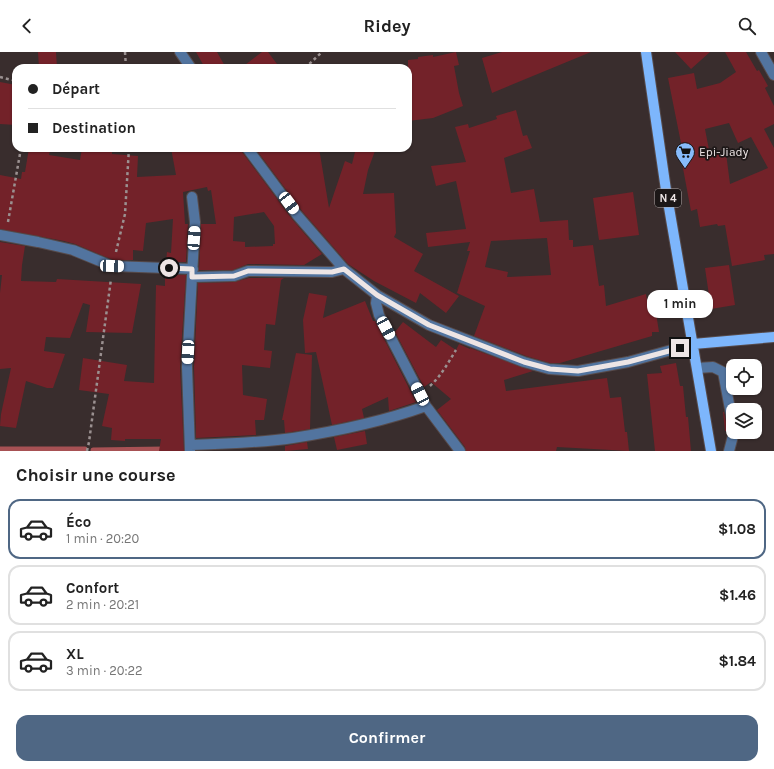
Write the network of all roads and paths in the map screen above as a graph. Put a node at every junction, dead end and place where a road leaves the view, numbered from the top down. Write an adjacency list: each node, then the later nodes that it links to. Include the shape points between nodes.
1 (124, 52): 6 (path)
2 (180, 52): 7 (street)
3 (322, 52): 8 (path)
4 (646, 52): 23 (main road, N 4, via 666,190)
5 (761, 52): 9 (street)
6 (126, 64)
7 (188, 64)
8 (309, 64)
9 (774, 75)
10 (0, 77): 11 (path)
11 (12, 79)
12 (19, 152): 16 (path)
13 (129, 152): 17 (path, via 125,214)
14 (250, 152): 18 (street, via 297,214)
15 (192, 197): 19 (street, via 196,222)
16 (3, 236): 17 (street, via 73,250)
17 (112, 266): 19 (street); 30 (path)
18 (344, 269): 19 (street, via 332,272 248,271 234,276); 20 (street)
19 (192, 273): 29 (street, via 187,367)
20 (377, 295): 22 (street, via 429,325); 25 (street, via 379,315)
21 (774, 337): 23 (main road)
22 (463, 338): 23 (street, via 524,362 550,369 578,371 628,362); 25 (path, via 435,381)
23 (693, 344): 24 (main road, N 4)
24 (697, 368): 26 (street, via 713,367 723,372); 32 (main road, N 4)
25 (420, 394): 27 (street)
26 (729, 403)
27 (426, 406): 29 (street, via 400,416 339,430 292,438); 31 (street)
28 (732, 439): 33 (street)
29 (190, 448)
30 (87, 451)
31 (460, 451)
32 (711, 451)
33 (729, 451)

